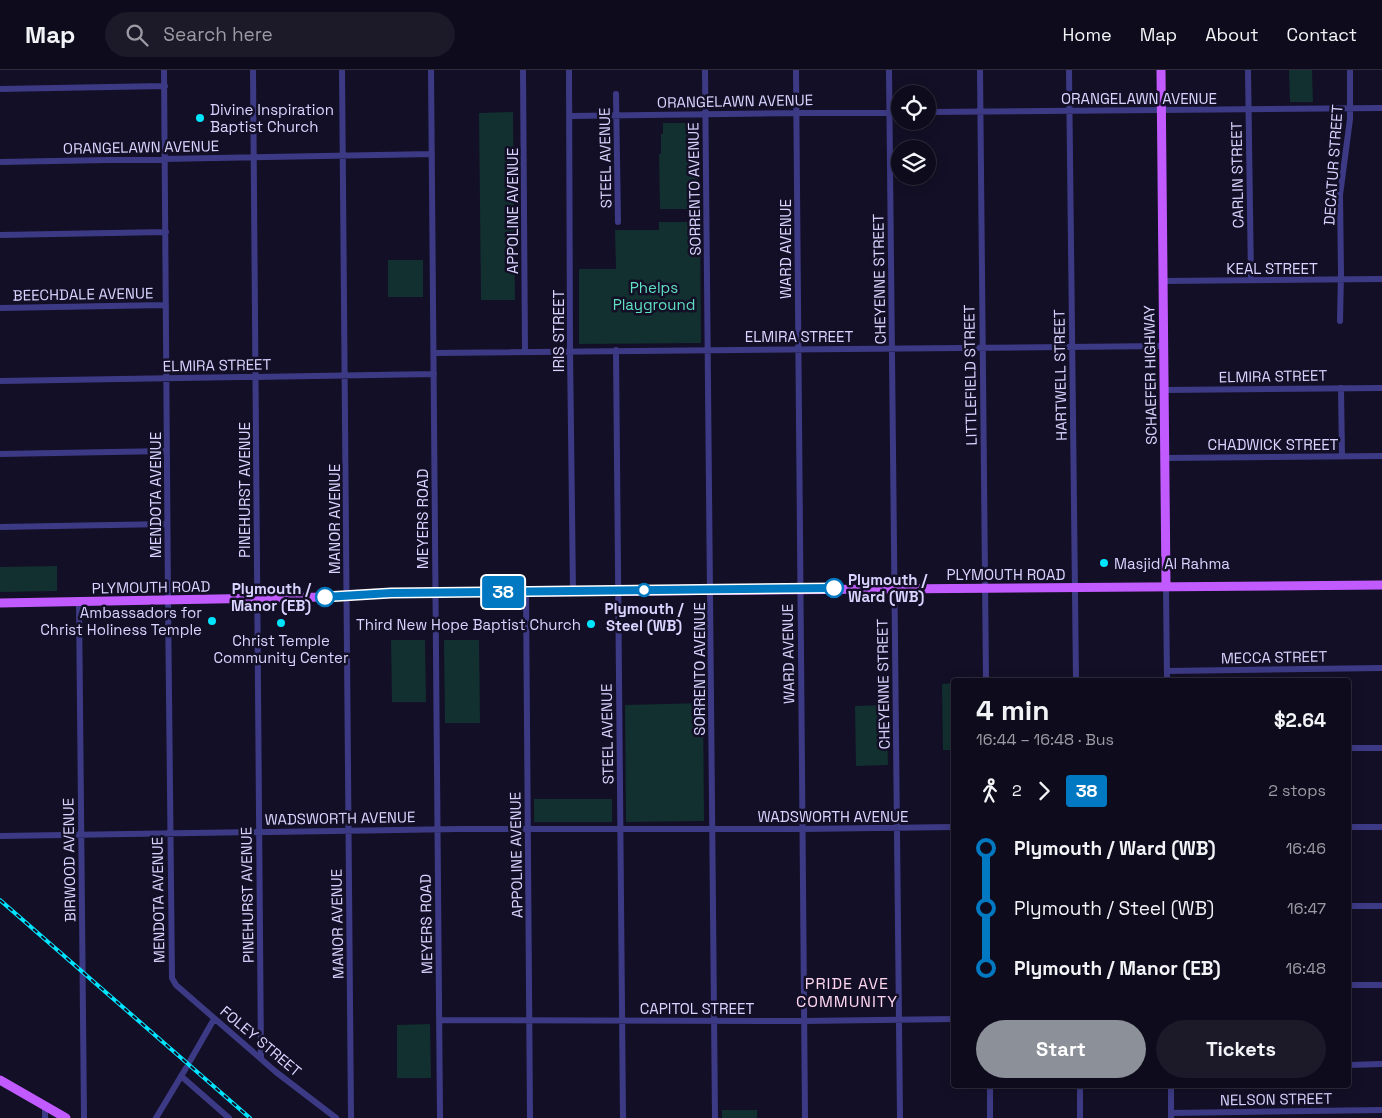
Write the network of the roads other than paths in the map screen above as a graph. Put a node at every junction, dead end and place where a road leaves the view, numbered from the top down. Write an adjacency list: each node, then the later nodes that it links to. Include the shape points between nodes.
1 (164, 70): 15 (street, MENDOTA AVENUE)
2 (253, 70): 32 (street, PINEHURST AVENUE)
3 (342, 70): 31 (street, MANOR AVENUE)
4 (431, 70): 30 (street, MEYERS ROAD)
5 (523, 70): 54 (street, APPOLINE AVENUE)
6 (569, 70): 29 (street, IRIS STREET)
7 (705, 70): 26 (street, SORRENTO AVENUE)
8 (796, 70): 24 (street, WARD AVENUE)
9 (889, 70): 27 (street, CHEYENNE STREET)
10 (980, 70): 23 (street, LITTLEFIELD STREET)
11 (1069, 70): 21 (street, HARTWELL STREET)
12 (1161, 70): 22 (main road, SCHAEFER HIGHWAY)
13 (1248, 70): 20 (street, CARLIN STREET)
14 (1350, 70): 18 (street, DECATUR STREET)
15 (165, 86): 16 (street); 33 (street, MENDOTA AVENUE)
16 (0, 89)
17 (616, 94): 28 (street, STEEL AVENUE)
18 (1350, 108): 19 (street, ORANGELAWN AVENUE); 20 (street, ORANGELAWN AVENUE); 39 (street, DECATUR STREET, via 1340,195)
19 (1382, 108)
20 (1249, 109): 22 (street, ORANGELAWN AVENUE); 38 (street, CARLIN STREET)
21 (1069, 110): 22 (street, ORANGELAWN AVENUE); 23 (street, ORANGELAWN AVENUE); 46 (street, HARTWELL STREET)
22 (1161, 110): 41 (main road, SCHAEFER HIGHWAY)
23 (980, 111): 25 (street, ORANGELAWN AVENUE); 48 (street, LITTLEFIELD STREET)
24 (796, 112): 26 (street, ORANGELAWN AVENUE); 27 (street, ORANGELAWN AVENUE); 50 (street, WARD AVENUE)
25 (936, 112)
26 (705, 113): 28 (street, ORANGELAWN AVENUE); 49 (street, SORRENTO AVENUE)
27 (890, 113): 47 (street, CHEYENNE STREET)
28 (616, 115): 29 (street, ORANGELAWN AVENUE); 35 (street, STEEL AVENUE)
29 (570, 116): 52 (street, IRIS STREET)
30 (432, 154): 31 (street, ORANGELAWN AVENUE); 53 (street, MEYERS ROAD)
31 (343, 156): 32 (street, ORANGELAWN AVENUE); 56 (street, MANOR AVENUE)
32 (254, 157): 33 (street, ORANGELAWN AVENUE); 57 (street, PINEHURST AVENUE)
33 (165, 159): 34 (street, ORANGELAWN AVENUE); 36 (street, MENDOTA AVENUE)
34 (0, 162)
35 (618, 222)
36 (166, 232): 37 (street); 42 (street, MENDOTA AVENUE)
37 (0, 235)
38 (1251, 280): 39 (street, KEAL STREET); 41 (street, KEAL STREET)
39 (1341, 280): 40 (street, KEAL STREET); 44 (street, DECATUR STREET)
40 (1382, 280)
41 (1163, 281): 45 (main road, SCHAEFER HIGHWAY)
42 (166, 305): 43 (street, BEECHDALE AVENUE); 58 (street, MENDOTA AVENUE)
43 (0, 308)
44 (1340, 321)
45 (1164, 346): 46 (street, ELMIRA STREET); 62 (main road, SCHAEFER HIGHWAY)
46 (1072, 347): 48 (street, ELMIRA STREET); 72 (street, HARTWELL STREET)
47 (892, 348): 48 (street, ELMIRA STREET); 50 (street, ELMIRA STREET); 73 (street, CHEYENNE STREET)
48 (982, 348): 74 (street, LITTLEFIELD STREET)
49 (708, 349): 50 (street, ELMIRA STREET); 51 (street, ELMIRA STREET); 76 (street, SORRENTO AVENUE)
50 (798, 349): 75 (street, WARD AVENUE)
51 (616, 350): 52 (street, ELMIRA STREET); 78 (street, STEEL AVENUE)
52 (570, 351): 54 (street, ELMIRA STREET); 77 (street, IRIS STREET)
53 (434, 352): 54 (street, ELMIRA STREET); 55 (street, MEYERS ROAD)
54 (525, 352)
55 (434, 374): 56 (street, ELMIRA STREET); 80 (street, MEYERS ROAD)
56 (345, 375): 57 (street, ELMIRA STREET); 81 (street, MANOR AVENUE)
57 (256, 377): 58 (street, ELMIRA STREET); 82 (street, PINEHURST AVENUE)
58 (166, 378): 59 (street, ELMIRA STREET); 63 (street, MENDOTA AVENUE)
59 (0, 381)
60 (1341, 388): 61 (street, ELMIRA STREET); 62 (street, ELMIRA STREET); 65 (street)
61 (1382, 388)
62 (1164, 390): 67 (main road, SCHAEFER HIGHWAY)
63 (167, 451): 64 (street); 68 (street, MENDOTA AVENUE)
64 (0, 454)
65 (1342, 456): 66 (street, CHADWICK STREET); 67 (street, CHADWICK STREET)
66 (1382, 456)
67 (1165, 458): 71 (main road, SCHAEFER HIGHWAY)
68 (167, 524): 69 (street); 83 (street, MENDOTA AVENUE)
69 (0, 527)
70 (1382, 585): 71 (main road, PLYMOUTH ROAD)
71 (1166, 586): 72 (main road, PLYMOUTH ROAD); 87 (street, SCHAEFER HIGHWAY)
72 (1075, 587): 74 (main road, PLYMOUTH ROAD); 89 (street, HARTWELL STREET)
73 (895, 588): 74 (main road, PLYMOUTH ROAD); 75 (main road, PLYMOUTH ROAD); 96 (street, CHEYENNE STREET)
74 (985, 588): 88 (street, LITTLEFIELD STREET)
75 (801, 589): 76 (main road, PLYMOUTH ROAD); 101 (street, WARD AVENUE)
76 (710, 590): 78 (main road, PLYMOUTH ROAD); 100 (street, SORRENTO AVENUE)
77 (573, 591): 78 (main road, PLYMOUTH ROAD); 79 (main road, PLYMOUTH ROAD)
78 (618, 591): 99 (street, STEEL AVENUE)
79 (526, 592): 80 (main road, PLYMOUTH ROAD); 98 (street, APPOLINE AVENUE)
80 (435, 593): 81 (main road, PLYMOUTH ROAD); 97 (street, MEYERS ROAD)
81 (347, 596): 82 (main road, PLYMOUTH ROAD); 102 (street, MANOR AVENUE)
82 (257, 599): 83 (main road, PLYMOUTH ROAD); 103 (street, PINEHURST AVENUE)
83 (168, 600): 84 (main road, PLYMOUTH ROAD); 104 (street, MENDOTA AVENUE)
84 (79, 602): 85 (main road, PLYMOUTH ROAD); 105 (street, BIRWOOD AVENUE)
85 (0, 603)
86 (1382, 668): 87 (street, MECCA STREET)
87 (1167, 671): 90 (street, SCHAEFER HIGHWAY)
88 (986, 678)
89 (1076, 678)
90 (1167, 678)
91 (1351, 748): 92 (street)
92 (1382, 748)
93 (951, 827): 96 (street, WADSWORTH AVENUE)
94 (1351, 827): 95 (street)
95 (1382, 827)
96 (897, 828): 101 (street, WADSWORTH AVENUE); 114 (street, CHEYENNE STREET)
97 (438, 829): 98 (street, WADSWORTH AVENUE); 102 (street, WADSWORTH AVENUE); 113 (street, MEYERS ROAD)
98 (528, 829): 99 (street, WADSWORTH AVENUE); 116 (street, APPOLINE AVENUE)
99 (620, 829): 100 (street, WADSWORTH AVENUE); 117 (street, STEEL AVENUE)
100 (712, 829): 101 (street, WADSWORTH AVENUE); 118 (street, SORRENTO AVENUE)
101 (802, 829): 119 (street, WARD AVENUE)
102 (349, 830): 103 (street, WADSWORTH AVENUE); 139 (street, MANOR AVENUE)
103 (259, 832): 104 (street, WADSWORTH AVENUE); 120 (street, PINEHURST AVENUE)
104 (170, 834): 105 (street, WADSWORTH AVENUE); 109 (street, MENDOTA AVENUE)
105 (82, 835): 106 (street, WADSWORTH AVENUE); 135 (street, BIRWOOD AVENUE)
106 (0, 836)
107 (1351, 906): 108 (street)
108 (1382, 906)
109 (172, 980): 112 (street, FOLEY STREET)
110 (1351, 985): 111 (street)
111 (1382, 985)
112 (214, 1019): 120 (street, FOLEY STREET); 121 (street)
113 (439, 1020): 116 (street, CAPITOL STREET); 140 (street, MEYERS ROAD)
114 (899, 1020): 115 (street, CAPITOL STREET); 119 (street, CAPITOL STREET); 145 (street, CHEYENNE STREET)
115 (951, 1020)
116 (530, 1021): 117 (street, CAPITOL STREET); 141 (street, APPOLINE AVENUE)
117 (622, 1021): 118 (street, CAPITOL STREET); 142 (street, STEEL AVENUE)
118 (714, 1021): 119 (street, CAPITOL STREET); 143 (street, SORRENTO AVENUE)
119 (804, 1021): 144 (street, WARD AVENUE)
120 (261, 1059): 138 (street, FOLEY STREET)
121 (190, 1061)
122 (1382, 1064): 123 (street)
123 (1351, 1065)
124 (186, 1068): 125 (street)
125 (180, 1076): 136 (street); 137 (street)
126 (0, 1080): 130 (main road)
127 (990, 1088): 146 (street)
128 (1080, 1088): 147 (street)
129 (1171, 1088): 132 (street)
130 (45, 1106): 133 (street); 134 (main road)
131 (1382, 1110): 132 (street, NELSON STREET)
132 (1171, 1115)
133 (45, 1118)
134 (66, 1118)
135 (84, 1118)
136 (156, 1118)
137 (229, 1118)
138 (336, 1118)
139 (351, 1118)
140 (440, 1118)
141 (530, 1118)
142 (623, 1118)
143 (715, 1118)
144 (805, 1118)
145 (900, 1118)
146 (990, 1118)
147 (1080, 1118)

